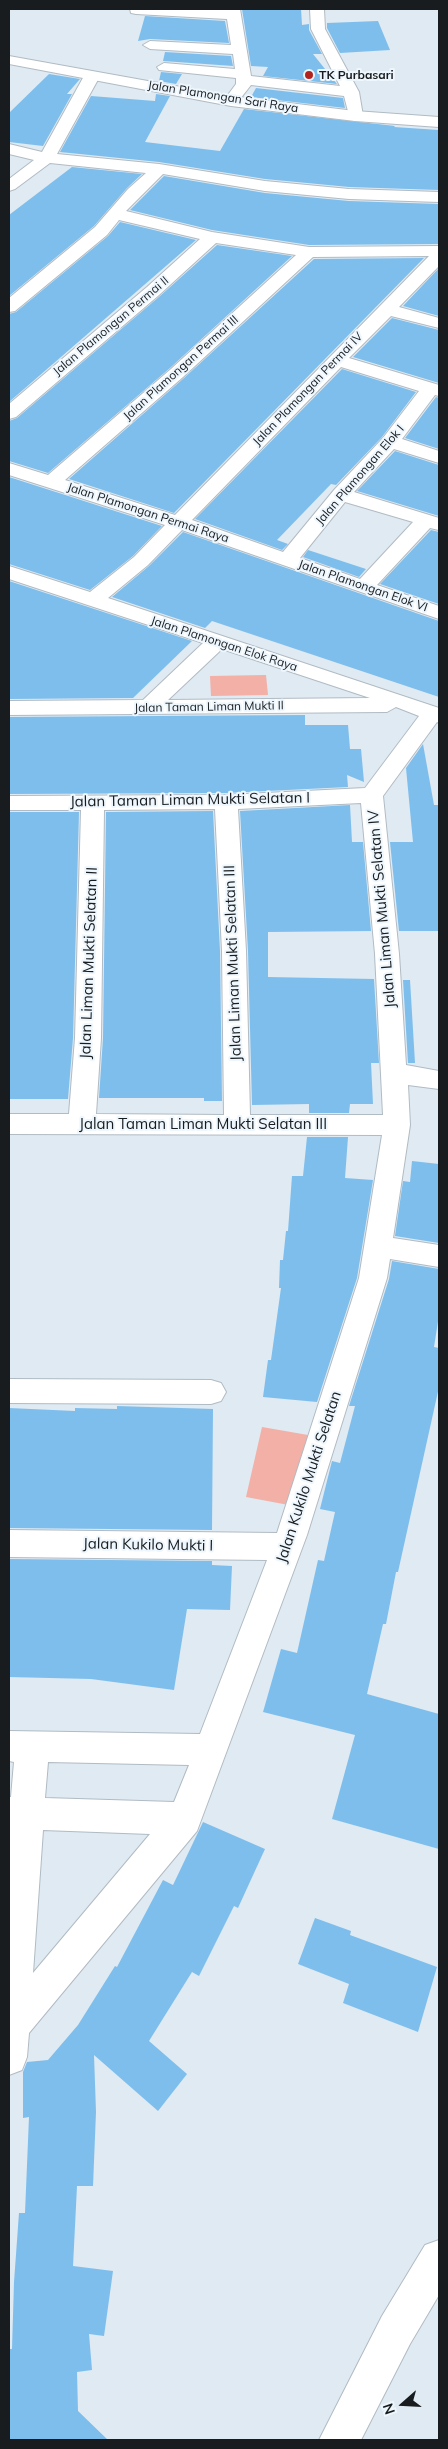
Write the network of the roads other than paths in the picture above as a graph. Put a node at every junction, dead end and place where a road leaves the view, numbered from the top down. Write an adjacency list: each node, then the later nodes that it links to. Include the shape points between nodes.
1 (317, 9): 10 (street, via 318,28 332,60)
2 (136, 10): 3 (street)
3 (233, 12): 5 (street)
4 (150, 45): 5 (street)
5 (238, 50): 9 (street)
6 (9, 60): 8 (street, Jalan Plamongan Sari Raya)
7 (164, 67): 9 (street)
8 (92, 76): 9 (street, Jalan Plamongan Sari Raya); 14 (street)
9 (240, 87): 10 (street); 11 (street, Jalan Plamongan Sari Raya)
10 (352, 92): 11 (street)
11 (354, 116): 12 (street, Jalan Plamongan Sari Raya)
12 (439, 122)
13 (9, 149): 14 (street)
14 (47, 158): 15 (street); 16 (street)
15 (159, 169): 17 (street, via 302,190); 18 (street)
16 (9, 186)
17 (439, 197)
18 (116, 214): 19 (street); 23 (street, via 101,231)
19 (212, 237): 21 (street); 28 (street, Jalan Plamongan Permai II)
20 (439, 251): 21 (street)
21 (309, 252): 32 (street, Jalan Plamongan Permai III)
22 (439, 256): 24 (street, Jalan Plamongan Permai IV)
23 (9, 307)
24 (386, 309): 25 (street); 26 (street, Jalan Plamongan Permai IV)
25 (439, 323)
26 (336, 360): 27 (street); 34 (street, Jalan Plamongan Permai IV)
27 (435, 390): 29 (street, Jalan Plamongan Elok I)
28 (9, 413)
29 (390, 442): 30 (street); 33 (street, Jalan Plamongan Elok I)
30 (439, 457)
31 (9, 469): 32 (street, Jalan Plamongan Permai Raya)
32 (52, 482): 34 (street, Jalan Plamongan Permai Raya)
33 (341, 494): 35 (street); 36 (street, Jalan Plamongan Elok I)
34 (178, 522): 36 (street, Jalan Plamongan Permai Raya); 39 (street, Jalan Plamongan Permai IV, via 141,561)
35 (433, 522): 38 (street)
36 (287, 560): 38 (street, Jalan Plamongan Elok VI)
37 (9, 572): 39 (street, Jalan Plamongan Elok Raya)
38 (365, 586): 40 (street, Jalan Plamongan Elok VI)
39 (92, 600): 41 (street, Jalan Plamongan Elok Raya)
40 (439, 613)
41 (217, 642): 42 (street, Jalan Plamongan Elok Raya); 44 (street)
42 (409, 704): 44 (street, Jalan Taman Liman Mukti II); 45 (street, Jalan Plamongan Elok Raya)
43 (9, 708): 44 (street, Jalan Taman Liman Mukti II)
44 (147, 708)
45 (436, 715): 46 (street, Jalan Liman Mukti Selatan IV)
46 (372, 795): 48 (street, Jalan Taman Liman Mukti Selatan I); 50 (street, Jalan Liman Mukti Selatan IV)
47 (93, 802): 48 (street, Jalan Taman Liman Mukti Selatan I); 49 (street, Jalan Taman Liman Mukti Selatan I); 52 (street, Jalan Liman Mukti Selatan II, via 88,1038)
48 (226, 802): 54 (street, Jalan Liman Mukti Selatan III, via 234,951)
49 (9, 803)
50 (394, 1073): 51 (street); 55 (street, Jalan Liman Mukti Selatan IV)
51 (439, 1080)
52 (82, 1123): 53 (street, Jalan Taman Liman Mukti Selatan III); 54 (street, Jalan Taman Liman Mukti Selatan III)
53 (9, 1124)
54 (237, 1124): 55 (street, Jalan Taman Liman Mukti Selatan III)
55 (397, 1125): 56 (street, Jalan Kukilo Mukti Selatan)
56 (377, 1246): 57 (street); 61 (street, Jalan Kukilo Mukti Selatan, via 373,1278)
57 (439, 1256)
58 (9, 1391): 59 (street)
59 (211, 1392)
60 (9, 1543): 61 (street, Jalan Kukilo Mukti I)
61 (287, 1547): 63 (street, Jalan Kukilo Mukti Selatan)
62 (20, 1747): 63 (street); 64 (street)
63 (209, 1750): 65 (street, Jalan Kukilo Mukti Selatan)
64 (18, 1813): 65 (street); 66 (street)
65 (185, 1819): 66 (street)
66 (9, 2038)
67 (439, 2259): 68 (street, via 396,2330)
68 (339, 2440)

